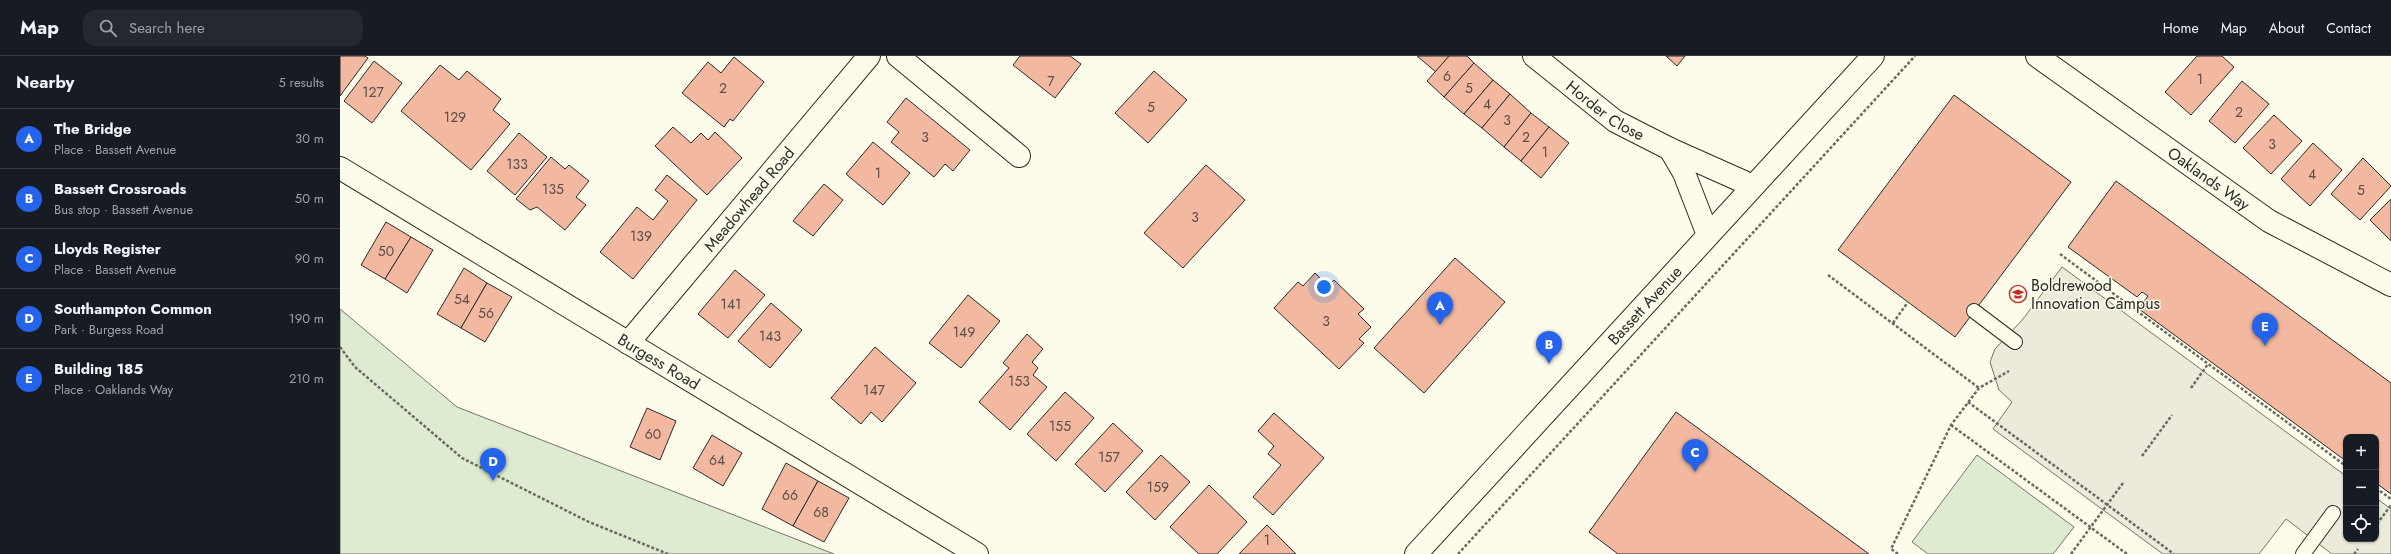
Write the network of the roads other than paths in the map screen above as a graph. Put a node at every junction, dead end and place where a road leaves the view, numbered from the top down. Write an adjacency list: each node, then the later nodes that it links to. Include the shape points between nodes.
1 (869, 56): 14 (main road, Meadowhead Road)
2 (898, 56): 7 (main road)
3 (1873, 56): 9 (main road, Bassett Avenue)
4 (2037, 56): 11 (main road, Oaklands Way, via 2269,221)
5 (1544, 59): 6 (main road, Horder Close, via 1615,121)
6 (1670, 149): 9 (main road, Horder Close); 10 (main road, via 1684,173)
7 (1019, 156)
8 (340, 168): 14 (main road, Burgess Road)
9 (1753, 186): 10 (main road, Bassett Avenue)
10 (1708, 235): 17 (main road, Bassett Avenue)
11 (2391, 285)
12 (1974, 311): 13 (lane)
13 (2015, 342)
14 (628, 343): 16 (main road, Burgess Road)
15 (2333, 513): 18 (lane)
16 (977, 554)
17 (1416, 554)
18 (2303, 554)

